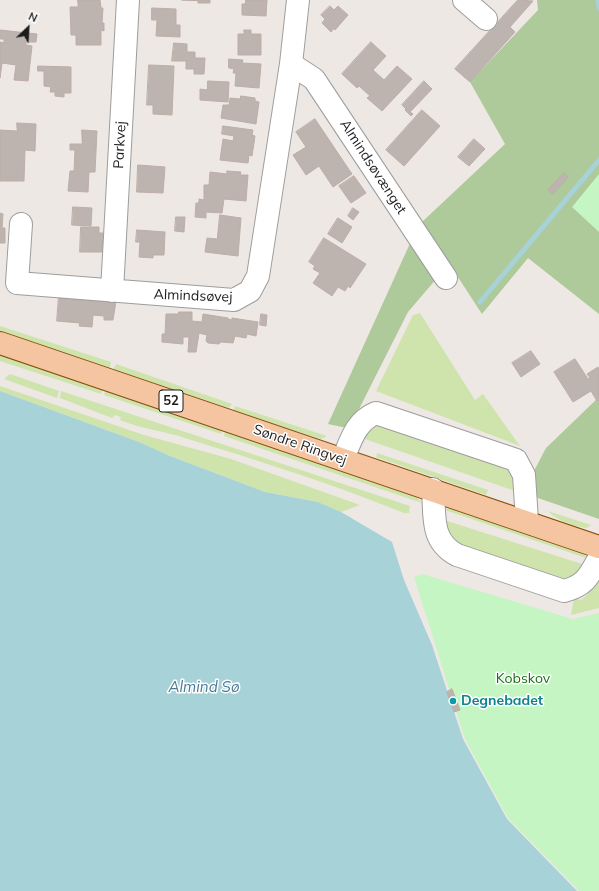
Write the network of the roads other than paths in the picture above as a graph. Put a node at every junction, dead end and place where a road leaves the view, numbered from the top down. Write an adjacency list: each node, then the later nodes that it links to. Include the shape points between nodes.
1 (128, 0): 8 (street, Parkvej)
2 (298, 0): 5 (street, Almindsøvej)
3 (464, 0): 4 (street)
4 (486, 19)
5 (292, 64): 7 (street, Almindsøvænget, via 314,79); 8 (street, Almindsøvej, via 258,276 250,291 234,300)
6 (21, 224): 8 (street, Almindsøvej, via 17,283)
7 (446, 278)
8 (112, 291)
9 (0, 343): 10 (main road, Søndre Ringvej / 52)
10 (343, 459): 11 (main road, Søndre Ringvej / 52); 12 (street, via 356,428 367,417 376,413 516,460 524,475)
11 (433, 489): 12 (main road, Søndre Ringvej / 52); 14 (street, via 435,528 446,549 457,555 564,591 585,581)
12 (528, 521): 13 (main road, Søndre Ringvej / 52)
13 (599, 547)
14 (599, 558)

